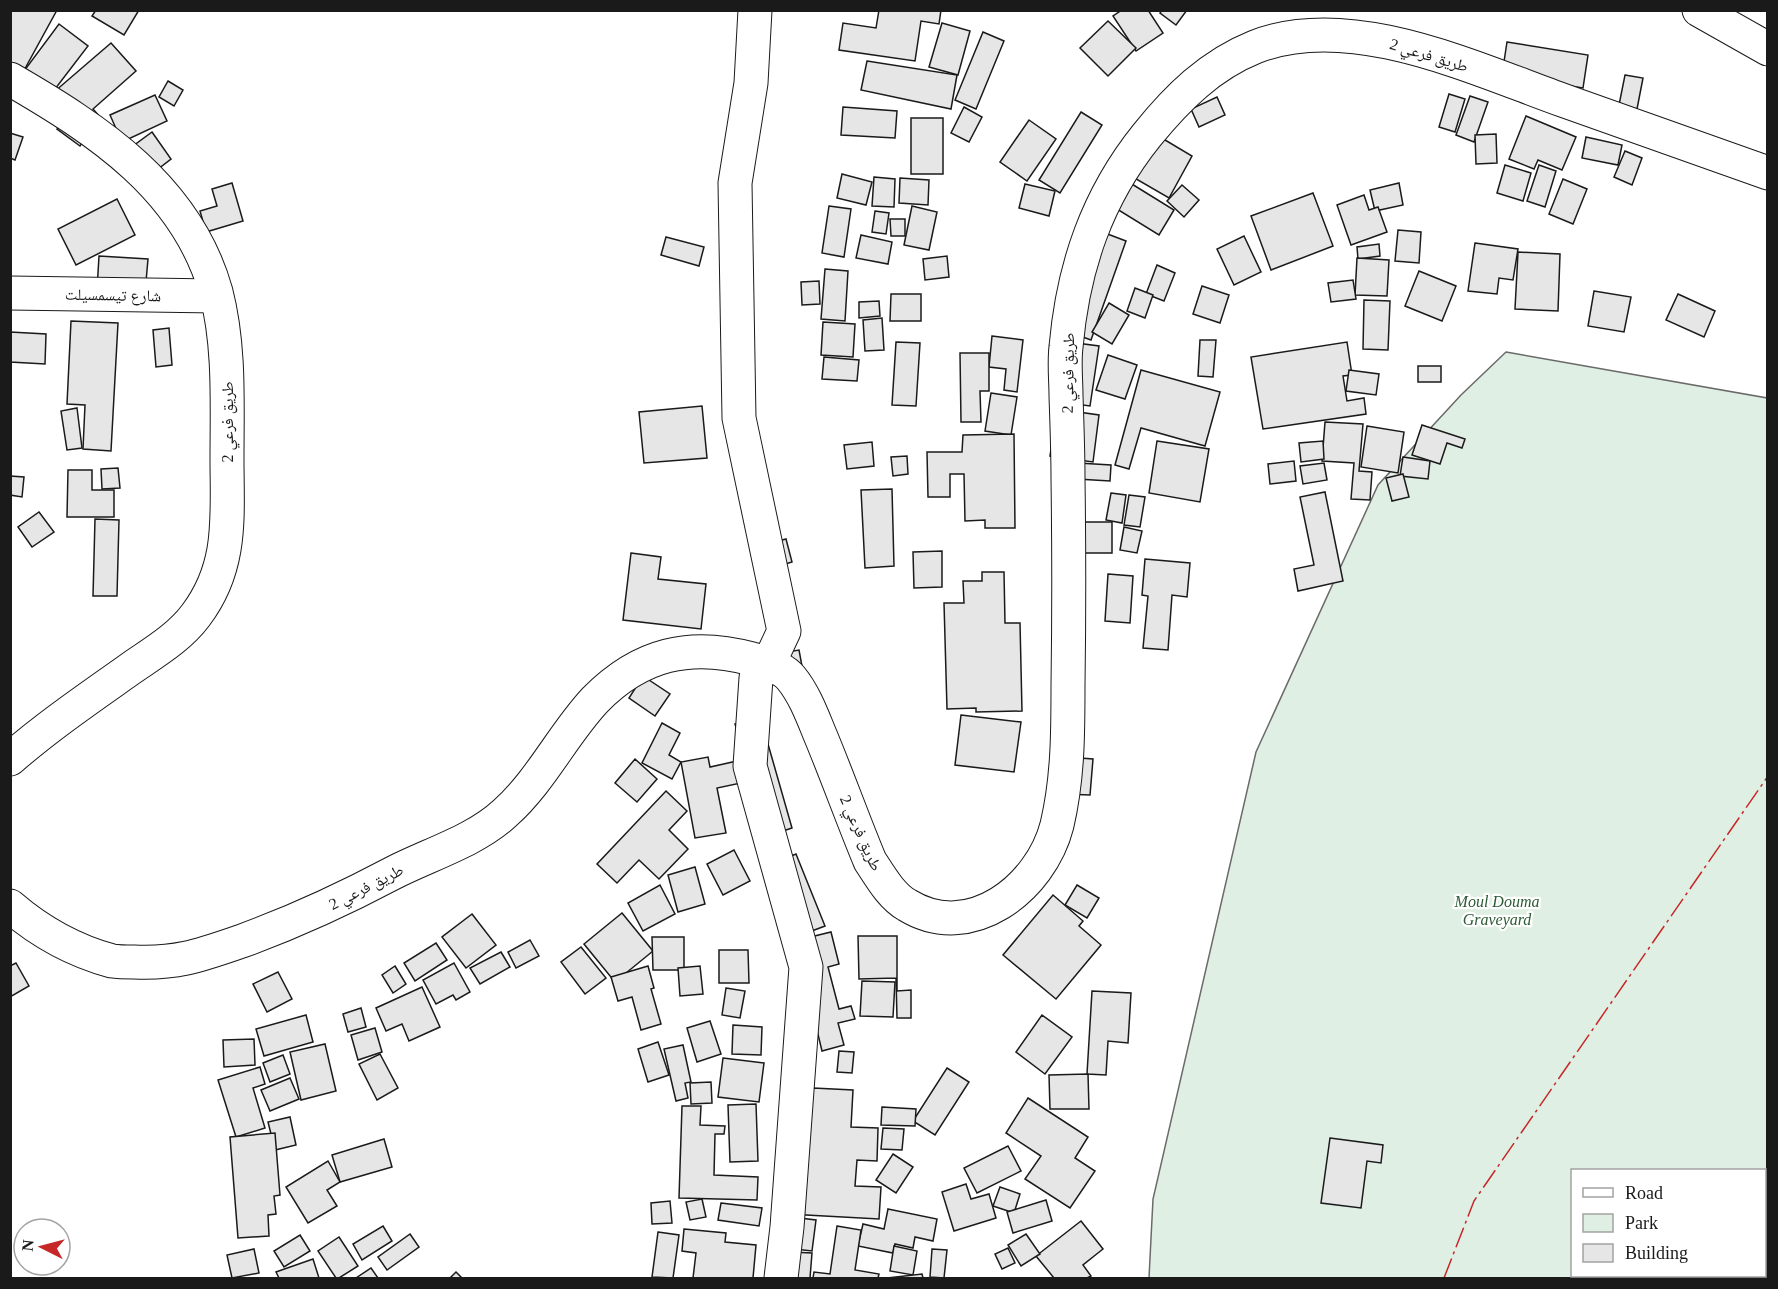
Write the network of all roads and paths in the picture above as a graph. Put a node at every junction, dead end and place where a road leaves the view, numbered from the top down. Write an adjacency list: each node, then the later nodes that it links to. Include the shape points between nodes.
1 (755, 10): 8 (main road, via 751,83 735,183 739,418 784,631)
2 (1699, 10): 3 (main road)
3 (1767, 49)
4 (10, 79): 7 (main road, طريق فرعي 2, via 118,150 150,178 195,241)
5 (1767, 173): 8 (main road, طريق فرعي 2, via 1438,56 1381,41 1347,35 1290,37 1257,46 1226,61 1198,80 1136,148 1107,194 1084,248 1065,351 1068,496 1064,793 1055,831 1041,863 1024,886 978,914 950,918 926,914 903,903 870,861 810,710 790,677)
6 (10, 293): 7 (main road, شارع تيسمسيلت)
7 (216, 296): 9 (main road, طريق فرعي 2, via 227,364 227,508 222,567 212,591 177,636)
8 (769, 663): 10 (main road, طريق فرعي 2, via 710,650 678,652 650,661 624,675 594,701 537,777 505,813 482,830 335,904 186,960 114,961 49,935); 11 (main road, via 756,678 750,766 806,967)
9 (10, 759)
10 (10, 906)
11 (781, 1278)

